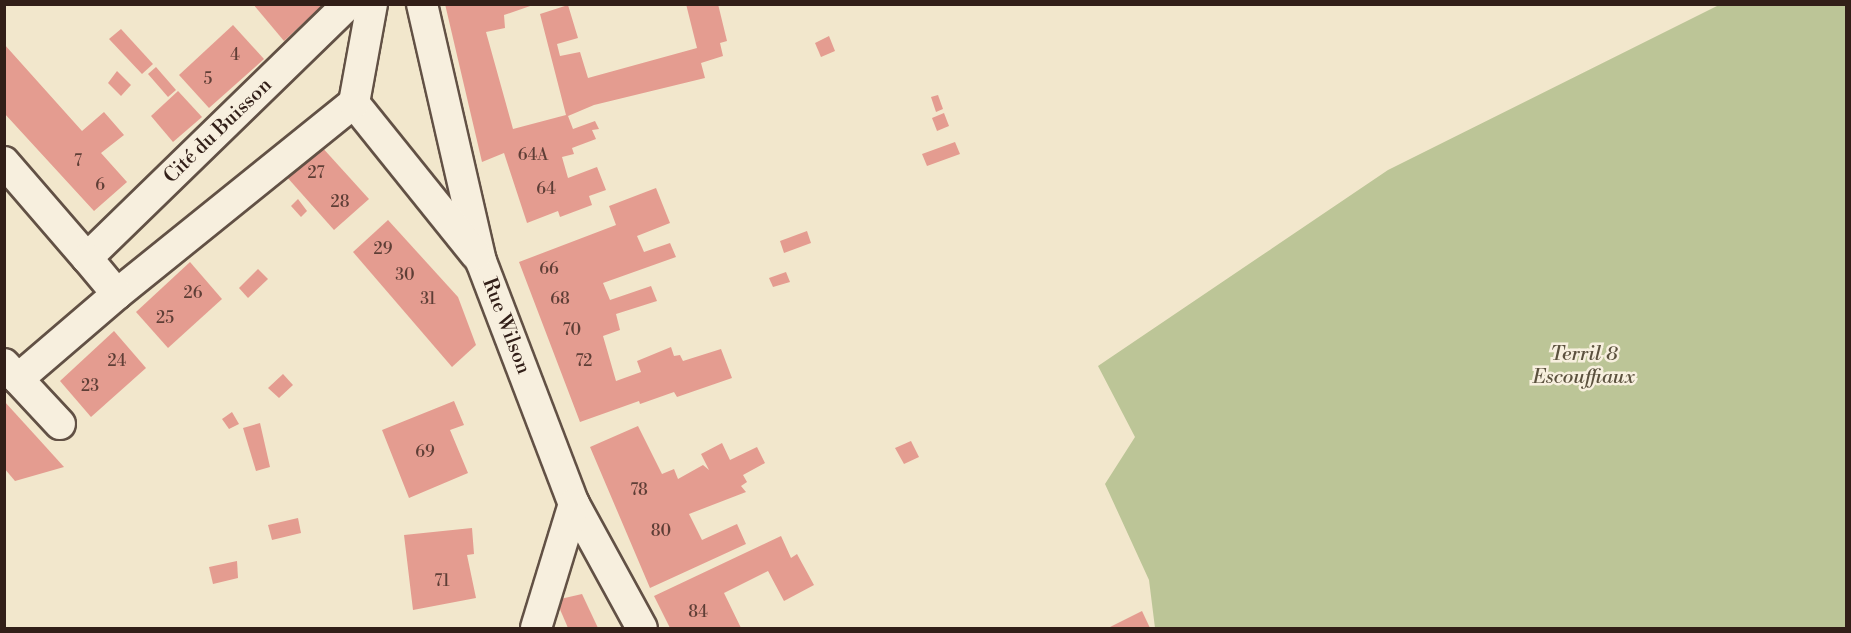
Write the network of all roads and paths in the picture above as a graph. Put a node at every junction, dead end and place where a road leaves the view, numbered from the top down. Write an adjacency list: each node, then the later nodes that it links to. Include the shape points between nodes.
1 (348, 4): 6 (street, Cité du Buisson)
2 (372, 4): 4 (street)
3 (422, 4): 7 (street, Rue Wilson)
4 (354, 103): 7 (street); 8 (street)
5 (4, 162): 6 (street)
6 (87, 258): 8 (street)
7 (481, 261): 11 (street, Rue Wilson)
8 (117, 294): 9 (street)
9 (11, 371): 10 (street)
10 (60, 424)
11 (574, 504): 12 (street); 13 (street, Rue Wilson)
12 (536, 628)
13 (642, 628)

